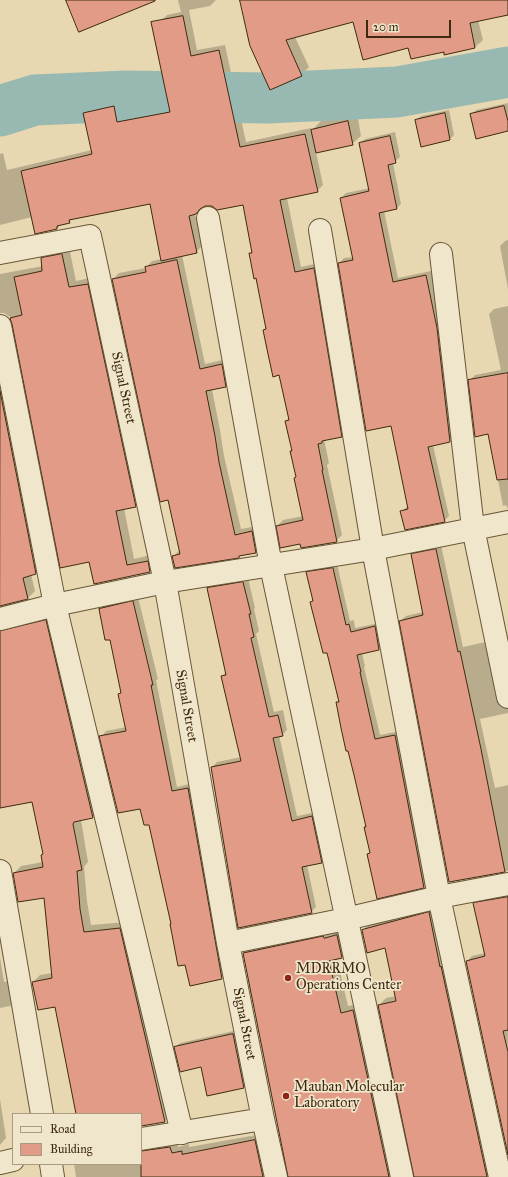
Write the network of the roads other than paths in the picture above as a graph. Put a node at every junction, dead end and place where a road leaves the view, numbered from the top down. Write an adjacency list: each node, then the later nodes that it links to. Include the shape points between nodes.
1 (208, 218): 9 (street)
2 (320, 230): 8 (street)
3 (0, 253): 10 (street, Signal Street, via 90,236)
4 (441, 254): 7 (street)
5 (0, 326): 11 (street)
6 (508, 522): 7 (street)
7 (473, 528): 8 (street); 13 (street)
8 (372, 549): 9 (street); 16 (street)
9 (270, 566): 10 (street); 17 (street)
10 (165, 582): 11 (street); 18 (street, Signal Street)
11 (55, 605): 12 (street); 21 (street)
12 (0, 619)
13 (508, 697)
14 (0, 871): 19 (street)
15 (508, 884): 16 (street)
16 (439, 897): 17 (street); 29 (street)
17 (346, 919): 18 (street); 28 (street)
18 (228, 943): 20 (street, Signal Street)
19 (42, 1113)
20 (263, 1120): 21 (street); 27 (street, Signal Street)
21 (182, 1132): 22 (street)
22 (142, 1139)
23 (12, 1160): 24 (street)
24 (0, 1163)
25 (51, 1165): 26 (street)
26 (53, 1177)
27 (276, 1177)
28 (402, 1177)
29 (500, 1177)

